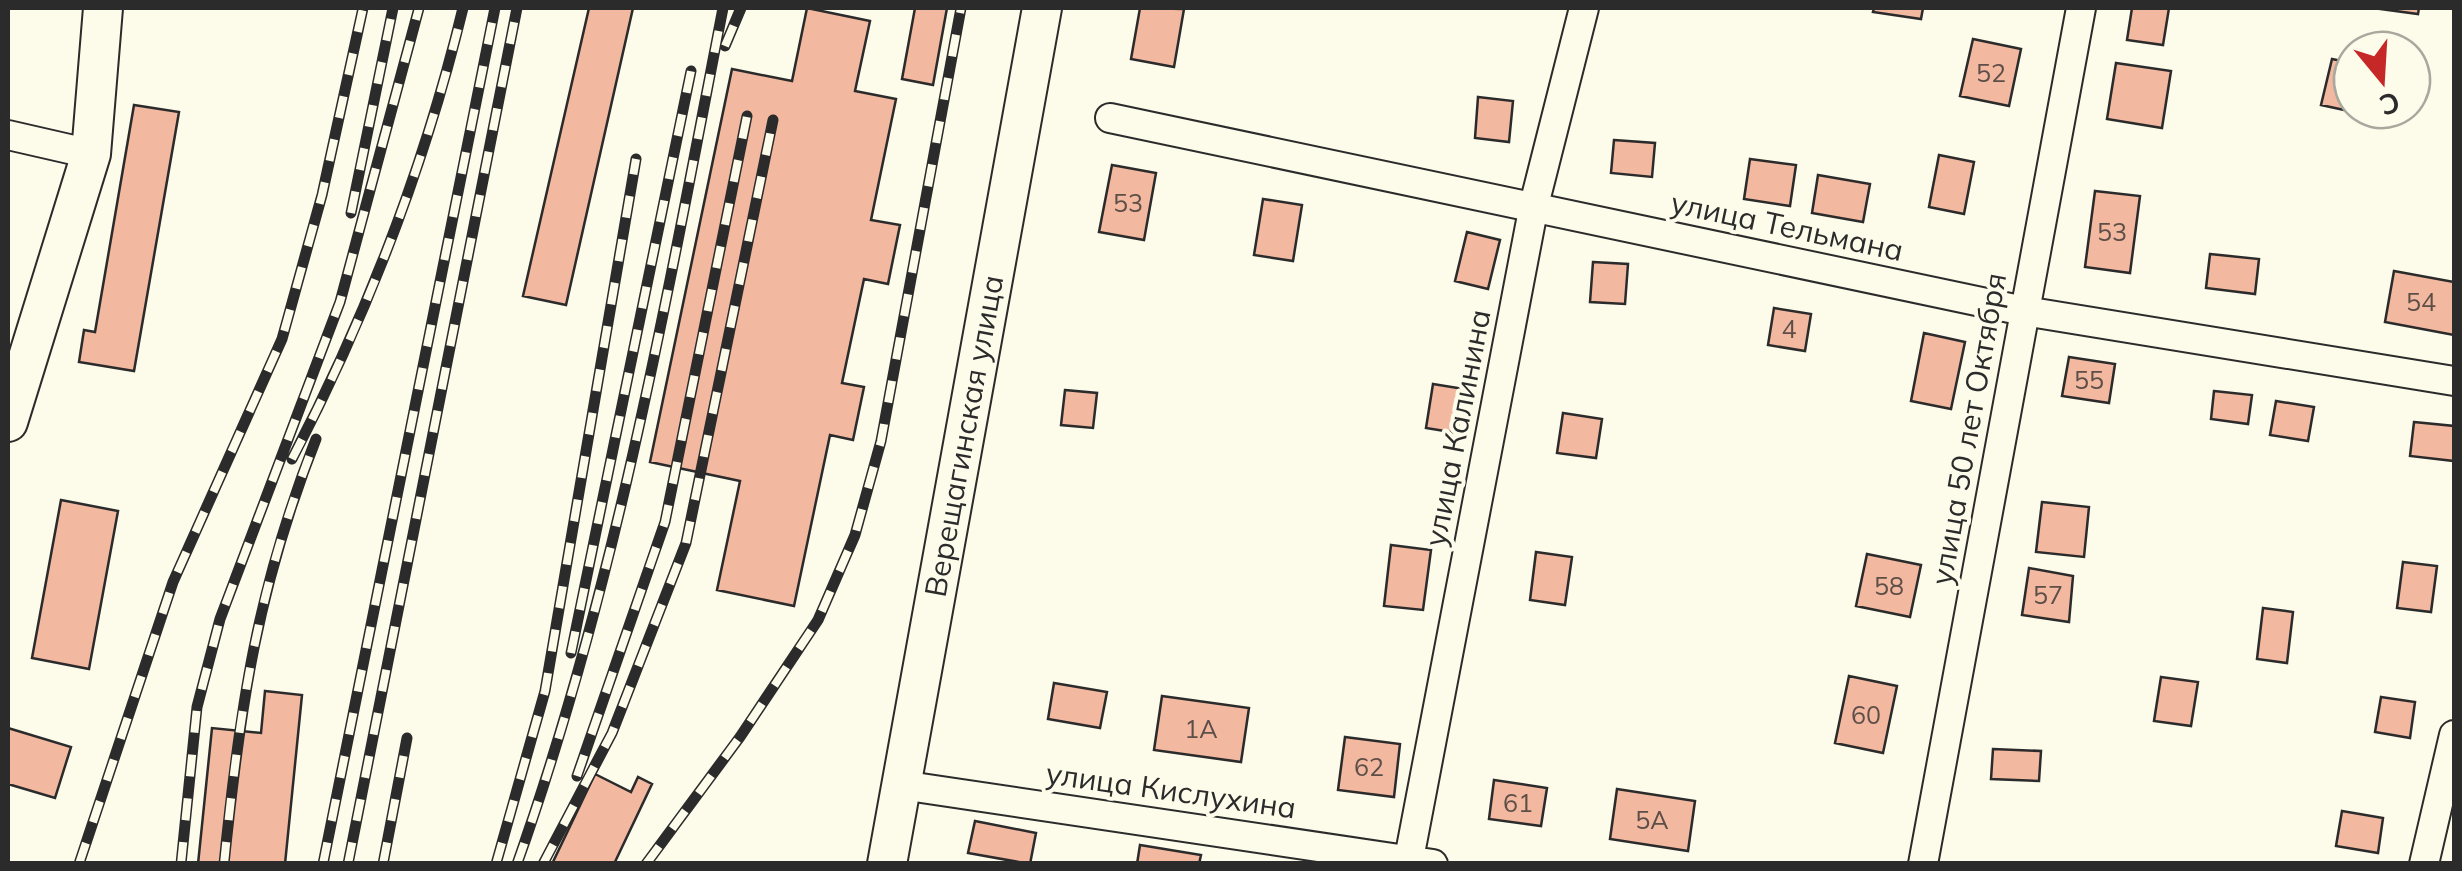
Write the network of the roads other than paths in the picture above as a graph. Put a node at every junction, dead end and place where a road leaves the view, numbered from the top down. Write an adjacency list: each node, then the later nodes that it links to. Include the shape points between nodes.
1 (102, 8): 7 (main road)
2 (1042, 8): 13 (main road, Верещагинская улица)
3 (1584, 8): 8 (street, улица Калинина)
4 (2081, 8): 9 (street, улица 50 лет Октября)
5 (1110, 118): 8 (street, улица Тельмана)
6 (8, 134): 7 (street)
7 (91, 154): 11 (main road)
8 (1534, 205): 9 (street, улица Тельмана); 14 (street, улица Калинина)
9 (2024, 312): 10 (street, улица Тельмана); 16 (street, улица 50 лет Октября)
10 (2454, 381)
11 (8, 422)
12 (2454, 736): 17 (street)
13 (900, 785): 14 (street, улица Кислухина); 15 (main road, Верещагинская улица)
14 (1416, 862)
15 (887, 864)
16 (1923, 864)
17 (2424, 864)

